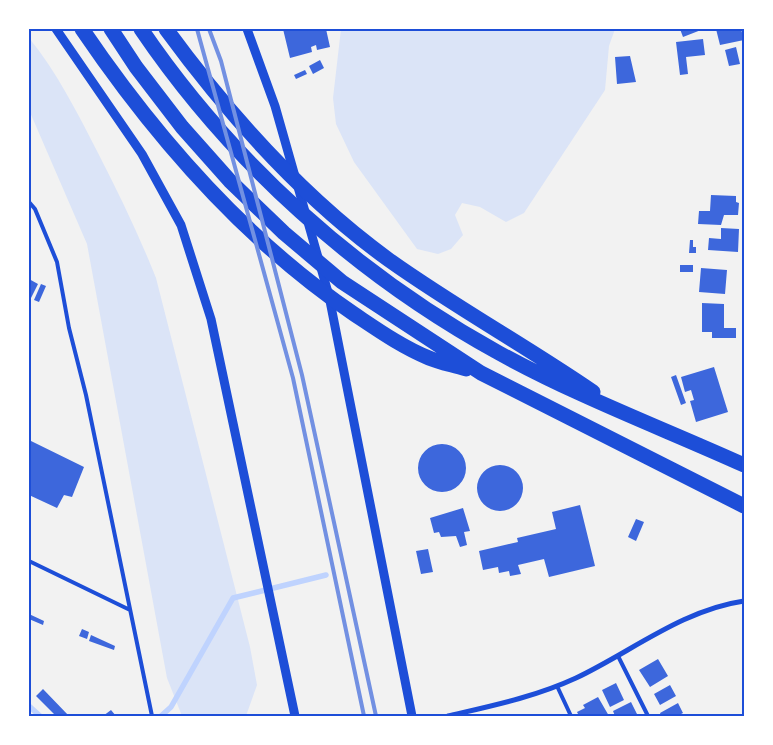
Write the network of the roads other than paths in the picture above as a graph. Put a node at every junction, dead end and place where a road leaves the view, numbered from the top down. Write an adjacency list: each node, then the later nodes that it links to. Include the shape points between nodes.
1 (56, 29): 18 (street, via 142,154 181,225 212,319)
2 (82, 29): 8 (highway, via 171,148 238,219 316,288 406,346 430,358)
3 (111, 29): 8 (highway, via 182,127 230,181 284,233 342,282)
4 (141, 29): 9 (highway, via 224,137 347,253 423,307 498,353)
5 (166, 29): 9 (highway, via 238,121 319,203 387,259 541,356)
6 (247, 29): 19 (street, via 274,106 329,296)
7 (29, 202): 14 (lane, via 57,262)
8 (482, 373): 11 (highway)
9 (620, 411): 10 (highway)
10 (744, 465)
11 (744, 506)
12 (29, 561): 14 (lane)
13 (744, 601): 15 (street, via 698,613)
14 (130, 610): 17 (lane)
15 (618, 656): 16 (street); 22 (lane)
16 (557, 686): 20 (street, via 505,703); 21 (lane)
17 (152, 716)
18 (295, 716)
19 (412, 716)
20 (448, 716)
21 (572, 716)
22 (648, 716)

